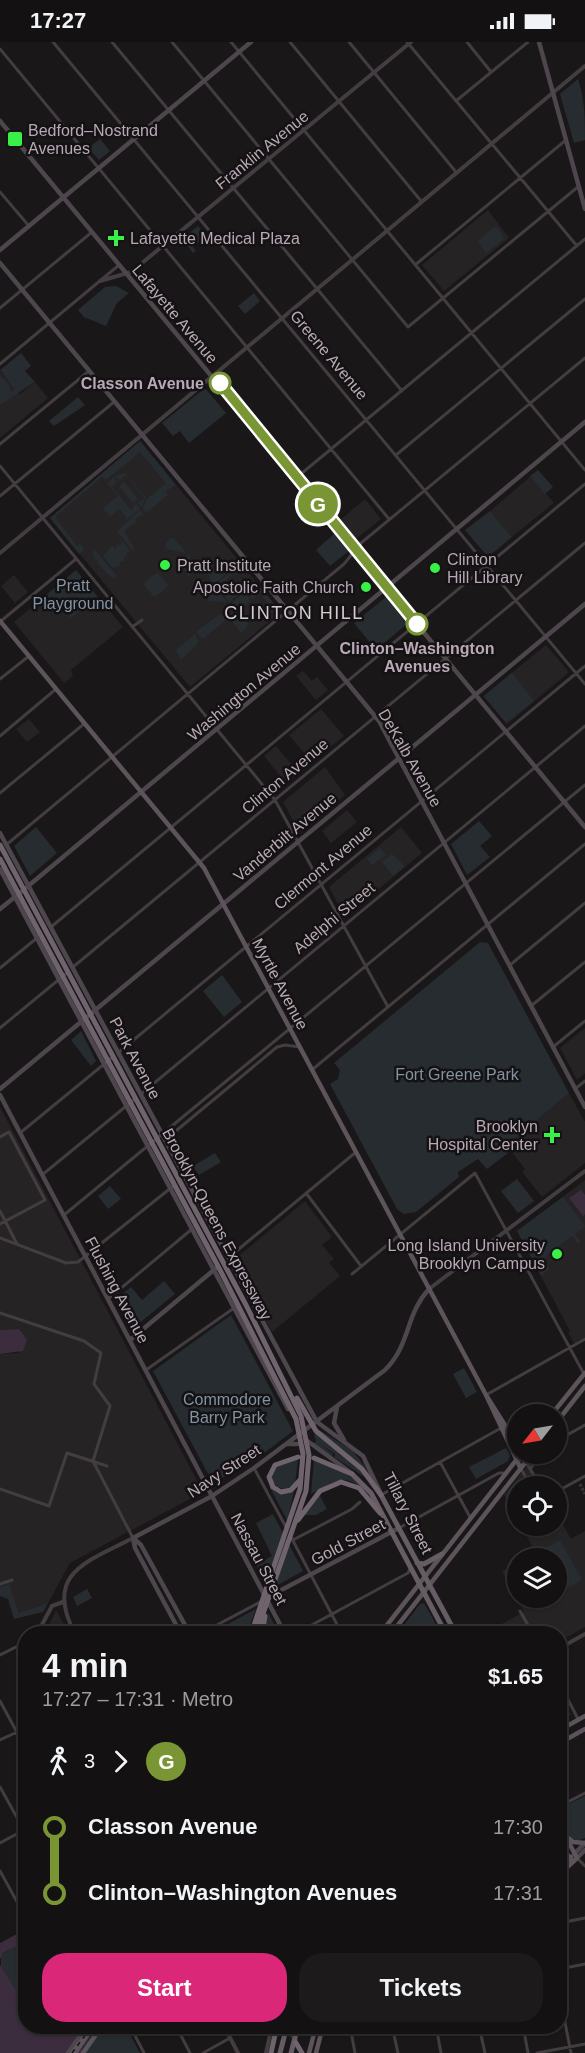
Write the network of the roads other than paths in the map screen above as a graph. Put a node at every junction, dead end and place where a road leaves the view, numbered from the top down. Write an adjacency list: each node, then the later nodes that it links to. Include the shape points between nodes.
1 (53, 42): 24 (street, Greene Avenue)
2 (112, 42): 21 (street)
3 (172, 42): 17 (street)
4 (231, 42): 13 (street)
5 (251, 42): 13 (main road)
6 (290, 42): 20 (street)
7 (349, 42): 16 (street)
8 (467, 42): 15 (street)
9 (528, 42): 15 (street)
10 (538, 42): 18 (main road)
11 (409, 43): 16 (street, Franklin Avenue); 19 (street)
12 (0, 49): 28 (street)
13 (239, 52): 17 (main road); 23 (street)
14 (585, 66): 18 (street)
15 (492, 72): 19 (street)
16 (374, 73): 20 (street, Franklin Avenue); 29 (street)
17 (204, 81): 21 (main road); 27 (street)
18 (552, 93): 25 (main road); 26 (street)
19 (456, 101): 26 (street)
20 (339, 102): 23 (street, Franklin Avenue); 35 (street)
21 (169, 110): 24 (main road); 32 (street)
22 (0, 121): 34 (main road, Lafayette Avenue)
23 (304, 131): 27 (street, Franklin Avenue); 40 (street)
24 (134, 139): 28 (main road); 38 (street, Greene Avenue)
25 (566, 140): 30 (street); 31 (main road)
26 (491, 143): 29 (street); 30 (street)
27 (269, 160): 32 (street, Franklin Avenue); 46 (street)
28 (99, 168): 34 (main road); 43 (street)
29 (456, 172): 35 (street)
30 (520, 178): 37 (street); 48 (street)
31 (579, 186): 36 (main road); 37 (street)
32 (234, 189): 38 (street, Franklin Avenue); 52 (street)
33 (0, 192): 39 (street)
34 (63, 198): 39 (main road); 41 (main road, Lafayette Avenue)
35 (421, 201): 40 (street)
36 (585, 208)
37 (548, 212): 44 (street); 54 (street)
38 (198, 218): 43 (street, Franklin Avenue); 57 (street, Greene Avenue)
39 (29, 226): 45 (main road)
40 (386, 230): 46 (street); 48 (street)
41 (92, 232): 49 (main road, Lafayette Avenue); 53 (street)
42 (585, 240): 44 (street)
43 (163, 246): 50 (street, Franklin Avenue); 60 (street)
44 (577, 246): 59 (street)
45 (0, 250)
46 (351, 259): 52 (street); 54 (street, via 408,327)
47 (0, 263): 53 (main road, DeKalb Avenue)
48 (415, 264): 54 (street)
49 (119, 265): 50 (main road, Lafayette Avenue); 51 (street)
50 (126, 273): 51 (street, Franklin Avenue); 65 (main road, Lafayette Avenue)
51 (100, 281): 58 (street)
52 (316, 288): 57 (street); 66 (street)
53 (22, 290): 56 (street); 58 (main road, DeKalb Avenue)
54 (443, 298): 59 (street)
55 (585, 299): 63 (street)
56 (0, 308)
57 (281, 317): 60 (street); 69 (street, Greene Avenue)
58 (50, 323): 62 (street); 64 (main road, DeKalb Avenue)
59 (472, 333): 63 (street); 66 (street)
60 (246, 346): 65 (street); 74 (street)
61 (585, 358): 68 (street)
62 (0, 364)
63 (501, 368): 68 (street); 75 (street)
64 (89, 371): 67 (main road, DeKalb Avenue); 73 (street)
65 (211, 376): 71 (street); 78 (main road, Lafayette Avenue)
66 (402, 391): 69 (street)
67 (114, 402): 71 (main road, DeKalb Avenue); 79 (street)
68 (530, 403): 72 (street); 81 (street)
69 (367, 420): 74 (street); 75 (street, Greene Avenue)
70 (585, 422): 72 (main road, Washington Avenue)
71 (141, 433): 83 (street); 94 (main road, DeKalb Avenue)
72 (561, 441): 77 (street); 85 (main road, Washington Avenue)
73 (0, 444)
74 (332, 449): 78 (street); 84 (street)
75 (396, 455): 81 (street, Greene Avenue)
76 (0, 466): 79 (street)
77 (585, 470)
78 (296, 478): 87 (main road, Lafayette Avenue)
79 (15, 484): 82 (street); 83 (street)
80 (585, 484): 90 (street)
81 (424, 490): 84 (street); 85 (street, Greene Avenue)
82 (0, 496)
83 (42, 517): 88 (street); 89 (street)
84 (389, 519): 87 (street)
85 (456, 529): 90 (street, Greene Avenue); 91 (main road, Washington Avenue)
86 (585, 543): 92 (street, Clinton Avenue)
87 (356, 550): 91 (main road, Lafayette Avenue); 94 (street)
88 (0, 553)
89 (76, 559): 96 (street); 98 (street)
90 (487, 565): 92 (street, Greene Avenue); 97 (street)
91 (386, 587): 97 (main road, Lafayette Avenue); 100 (main road, Washington Avenue)
92 (516, 600): 99 (street, Greene Avenue); 102 (street, Clinton Avenue)
93 (585, 604): 99 (main road, Vanderbilt Avenue)
94 (288, 611): 100 (main road, DeKalb Avenue); 109 (street)
95 (142, 620): 98 (street)
96 (0, 622): 101 (main road, Myrtle Avenue)
97 (417, 623): 102 (main road, Lafayette Avenue); 106 (street)
98 (132, 627): 109 (street)
99 (546, 637): 104 (street, Greene Avenue); 110 (main road, Vanderbilt Avenue)
100 (317, 646): 106 (main road, DeKalb Avenue); 114 (main road, Washington Avenue)
101 (29, 656): 105 (street); 108 (main road, Myrtle Avenue)
102 (446, 659): 110 (main road, Lafayette Avenue); 111 (street, Clinton Avenue)
103 (585, 666): 104 (street, Clermont Avenue)
104 (576, 673): 107 (street, Greene Avenue); 115 (street, Clermont Avenue)
105 (0, 680)
106 (346, 682): 111 (main road, DeKalb Avenue); 119 (street)
107 (585, 684)
108 (57, 689): 112 (main road, Myrtle Avenue); 116 (street)
109 (188, 694): 114 (street); 117 (street)
110 (476, 695): 115 (main road, Lafayette Avenue); 118 (main road, Vanderbilt Avenue)
111 (375, 717): 118 (main road, DeKalb Avenue); 124 (street, Clinton Avenue)
112 (85, 723): 117 (main road, Myrtle Avenue); 123 (street)
113 (585, 726): 120 (street, Adelphi Street)
114 (218, 729): 119 (street); 122 (main road, Washington Avenue)
115 (506, 731): 120 (main road, Lafayette Avenue); 125 (street, Clermont Avenue)
116 (0, 736)
117 (112, 756): 122 (main road, Myrtle Avenue); 133 (street)
118 (399, 758): 125 (main road, DeKalb Avenue); 130 (main road, Vanderbilt Avenue)
119 (247, 764): 124 (street); 127 (street)
120 (535, 767): 126 (main road, Lafayette Avenue); 131 (street, Adelphi Street)
121 (585, 785): 126 (street)
122 (142, 792): 127 (main road, Myrtle Avenue); 140 (main road, Washington Avenue)
123 (0, 793)
124 (275, 800): 130 (street); 136 (street, Clinton Avenue)
125 (422, 801): 131 (main road, DeKalb Avenue); 138 (street, Clermont Avenue)
126 (564, 802): 128 (main road, Lafayette Avenue); 139 (street)
127 (171, 827): 136 (main road, Myrtle Avenue); 147 (street)
128 (585, 827)
129 (0, 833): 133 (main road, Park Avenue)
130 (299, 842): 138 (street); 143 (main road, Vanderbilt Avenue)
131 (444, 843): 139 (main road, DeKalb Avenue); 146 (street, Adelphi Street)
132 (585, 844): 145 (street)
133 (3, 845): 134 (street); 140 (main road, Park Avenue); 210 (highway, Brooklyn-Queens Expressway)
134 (0, 850)
135 (0, 859): 229 (highway, Brooklyn-Queens Expressway, via 288,1401)
136 (200, 862): 143 (main road, Myrtle Avenue); 154 (street, Clinton Avenue)
137 (0, 869): 141 (main road, Park Avenue)
138 (321, 884): 146 (street); 149 (street, Clermont Avenue)
139 (466, 884): 145 (main road, DeKalb Avenue); 152 (street)
140 (28, 886): 141 (main road, Washington Avenue); 147 (main road, Park Avenue)
141 (15, 897): 144 (main road, Washington Avenue); 148 (main road, Park Avenue)
142 (585, 903): 151 (street)
143 (224, 904): 149 (main road, Myrtle Avenue); 159 (main road, Vanderbilt Avenue)
144 (0, 909)
145 (488, 924): 151 (main road, DeKalb Avenue); 158 (street)
146 (344, 926): 152 (street); 156 (street, Adelphi Street)
147 (51, 927): 154 (main road, Park Avenue)
148 (37, 938): 153 (street); 155 (main road, Park Avenue)
149 (246, 946): 156 (main road, Myrtle Avenue); 166 (street, Clermont Avenue)
150 (585, 962): 157 (street)
151 (509, 965): 157 (main road, DeKalb Avenue)
152 (366, 967): 158 (street); 163 (street)
153 (0, 968)
154 (72, 968): 155 (street, Clinton Avenue); 159 (main road, Park Avenue)
155 (59, 979): 160 (main road, Park Avenue); 162 (street, Clinton Avenue)
156 (269, 988): 163 (main road, Myrtle Avenue); 172 (street, Adelphi Street)
157 (531, 1006): 165 (main road, DeKalb Avenue)
158 (388, 1007): 168 (street)
159 (95, 1010): 160 (main road, Vanderbilt Avenue); 166 (main road, Park Avenue)
160 (82, 1021): 167 (main road, Park Avenue); 170 (main road, Vanderbilt Avenue)
161 (585, 1021): 165 (street)
162 (0, 1028)
163 (290, 1028): 164 (main road, Myrtle Avenue); 178 (street)
164 (301, 1047): 168 (main road, Myrtle Avenue); 178 (street, via 277,1047)
165 (553, 1047): 171 (main road, DeKalb Avenue)
166 (118, 1053): 167 (street, Clermont Avenue); 172 (main road, Park Avenue)
167 (104, 1064): 174 (main road, Park Avenue); 176 (street, Clermont Avenue)
168 (312, 1069): 180 (main road, Myrtle Avenue)
169 (585, 1081): 171 (street)
170 (0, 1089)
171 (575, 1089): 175 (main road, DeKalb Avenue)
172 (140, 1094): 174 (street, Adelphi Street); 178 (main road, Park Avenue)
173 (0, 1095): 176 (main road, Flushing Avenue)
174 (127, 1106): 179 (main road, Park Avenue); 182 (street, Adelphi Street)
175 (585, 1107)
176 (20, 1134): 182 (main road, Flushing Avenue)
177 (0, 1137): 188 (street, via 9,1132 45,1200)
178 (164, 1138): 179 (street); 183 (main road, Park Avenue)
179 (148, 1146): 184 (main road, Park Avenue); 187 (street)
180 (356, 1152): 185 (street); 192 (main road, Myrtle Avenue)
181 (585, 1171): 191 (street)
182 (42, 1175): 187 (main road, Flushing Avenue)
183 (185, 1176): 184 (street); 196 (main road, Park Avenue)
184 (171, 1188): 190 (main road, Park Avenue); 195 (street)
185 (306, 1193): 196 (street); 197 (street)
186 (0, 1211): 188 (street)
187 (64, 1215): 195 (main road, Flushing Avenue)
188 (5, 1221): 189 (street); 194 (street)
189 (0, 1224)
190 (192, 1228): 198 (main road, Park Avenue); 201 (street)
191 (507, 1230): 192 (street, via 475,1173); 200 (street); 206 (street)
192 (400, 1233): 197 (street); 200 (main road, Myrtle Avenue)
193 (0, 1238): 194 (street)
194 (17, 1244): 195 (street, via 64,1262 75,1263)
195 (86, 1257): 201 (main road, Flushing Avenue)
196 (228, 1258): 198 (main road); 207 (main road, Park Avenue)
197 (361, 1266): 199 (street)
198 (214, 1270): 202 (main road, Park Avenue); 205 (main road)
199 (352, 1274)
200 (429, 1289): 214 (main road, Myrtle Avenue); 217 (main road, Navy Street, via 416,1306 404,1344 394,1360)
201 (108, 1299): 205 (main road, Flushing Avenue)
202 (234, 1308): 208 (main road, Park Avenue); 209 (street)
203 (0, 1313): 230 (street, via 84,1341 101,1353 94,1384 110,1406)
204 (585, 1339): 206 (street)
205 (130, 1340): 209 (main road, Flushing Avenue)
206 (569, 1348): 211 (street); 214 (street)
207 (276, 1349): 208 (main road); 213 (main road, Park Avenue)
208 (260, 1359): 215 (main road, Park Avenue)
209 (146, 1370): 253 (main road, Flushing Avenue)
210 (281, 1373): 229 (highway, Brooklyn-Queens Expressway, via 304,1424); 251 (highway, via 313,1427 362,1469)
211 (585, 1375): 216 (main road)
212 (585, 1386): 218 (main road)
213 (298, 1389): 215 (main road); 219 (main road, Park Avenue)
214 (486, 1395): 221 (main road, Myrtle Avenue)
215 (282, 1398): 223 (main road, Park Avenue)
216 (560, 1404)
217 (338, 1406): 219 (main road, Navy Street); 226 (main road, via 334,1423)
218 (567, 1409)
219 (317, 1422): 223 (main road, Navy Street); 226 (main road, Tillary Street)
220 (585, 1425): 225 (street)
221 (504, 1427): 222 (main road, Myrtle Avenue); 224 (main road, Myrtle Avenue); 231 (street)
222 (507, 1431)
223 (301, 1433): 227 (main road, Navy Street); 243 (main road, Tillary Street, via 316,1449)
224 (507, 1434)
225 (567, 1435)
226 (346, 1442): 251 (main road, Tillary Street, via 363,1456)
227 (286, 1444): 228 (main road); 239 (main road, Navy Street)
228 (297, 1444)
229 (306, 1459): 241 (highway, Brooklyn-Queens Expressway); 241 (highway, via 275,1465 270,1480 276,1489 288,1492); 243 (highway); 255 (highway, Brooklyn-Queens Expressway, via 306,1491)
230 (93, 1461): 237 (street); 250 (street, via 67,1452 49,1506); 260 (street)
231 (440, 1462): 251 (street); 252 (street)
232 (513, 1464): 242 (main road)
233 (519, 1464): 238 (main road, Myrtle Avenue)
234 (522, 1464): 238 (main road)
235 (527, 1464): 240 (street)
236 (534, 1464): 240 (street)
237 (107, 1466)
238 (520, 1467): 244 (street, Myrtle Avenue); 270 (main road)
239 (254, 1468): 253 (main road, Navy Street); 261 (street)
240 (530, 1469): 245 (street)
241 (303, 1473): 255 (highway, Brooklyn-Queens Expressway)
242 (506, 1473): 252 (street, Gold Street); 257 (main road)
243 (352, 1474): 256 (highway, Tillary Street, via 368,1488)
244 (525, 1476)
245 (534, 1476)
246 (585, 1476): 247 (street)
247 (577, 1480): 248 (street); 249 (street)
248 (580, 1484)
249 (567, 1486)
250 (0, 1489)
251 (381, 1495): 258 (highway, Tillary Street)
252 (459, 1495): 257 (street); 258 (street, Gold Street)
253 (212, 1496): 260 (main road, Navy Street); 273 (main road, Nassau Street)
254 (360, 1502): 261 (street)
255 (298, 1513): 256 (highway, via 320,1491 341,1482 359,1488); 273 (highway); 276 (highway, Brooklyn-Queens Expressway)
256 (380, 1513): 259 (highway, Tillary Street)
257 (470, 1517): 262 (main road)
258 (399, 1528): 259 (main road, Gold Street); 263 (highway, Tillary Street)
259 (391, 1533): 264 (highway, Tillary Street); 265 (main road, Gold Street)
260 (133, 1538): 272 (street, Navy Street, via 79,1568 67,1582); 280 (main road); 281 (main road, via 141,1545)
261 (293, 1540): 265 (street)
262 (442, 1554): 263 (highway, via 424,1564); 266 (main road)
263 (417, 1563): 266 (highway, Tillary Street)
264 (410, 1569): 269 (highway, Tillary Street); 275 (street)
265 (311, 1574): 273 (main road, Gold Street); 275 (street)
266 (425, 1576): 269 (main road); 270 (highway, Tillary Street)
267 (12, 1580): 268 (street)
268 (0, 1584)
269 (419, 1585): 271 (highway, Tillary Street); 289 (main road)
270 (430, 1585): 271 (main road); 291 (highway, Tillary Street)
271 (423, 1593): 277 (main road); 290 (highway, Tillary Street)
272 (63, 1602): 278 (street, via 52,1606); 279 (street)
273 (266, 1602): 276 (highway); 282 (street, Gold Street); 286 (main road, Nassau Street)
274 (520, 1611): 292 (street)
275 (332, 1614): 287 (street); 288 (street)
276 (260, 1623): 283 (highway, Brooklyn-Queens Expressway); 284 (highway, Brooklyn-Queens Expressway); 285 (highway)
277 (398, 1625)
278 (41, 1626)
279 (71, 1626)
280 (177, 1626)
281 (186, 1626)
282 (216, 1626)
283 (258, 1626)
284 (259, 1626)
285 (261, 1626)
286 (280, 1626)
287 (310, 1626)
288 (338, 1626)
289 (386, 1626)
290 (442, 1626)
291 (452, 1626)
292 (528, 1626)
293 (585, 1634): 294 (street)
294 (567, 1644)
295 (18, 1646): 296 (street)
296 (0, 1655)
297 (567, 1694): 299 (street)
298 (0, 1701): 302 (street)
299 (583, 1717): 300 (main road)
300 (567, 1725)
301 (585, 1730): 304 (main road)
302 (16, 1732): 303 (street); 305 (street)
303 (18, 1735)
304 (567, 1739)
305 (0, 1740)
306 (0, 1787): 309 (street)
307 (585, 1793): 308 (street)
308 (567, 1802)
309 (18, 1819)
310 (18, 1834): 313 (street)
311 (567, 1836): 314 (main road, via 573,1842)
312 (567, 1839): 317 (main road)
313 (0, 1843)
314 (585, 1843): 317 (main road)
315 (585, 1850): 317 (main road)
316 (567, 1855): 318 (main road)
317 (576, 1856): 318 (main road); 321 (street)
318 (570, 1861): 319 (main road); 320 (main road)
319 (567, 1863)
320 (567, 1865)
321 (585, 1866)
322 (0, 1871): 323 (street)
323 (18, 1904)
324 (585, 1918): 325 (street)
325 (567, 1922)
326 (585, 1964): 327 (street)
327 (567, 1968)
328 (81, 2034): 350 (main road)
329 (88, 2034): 351 (main road)
330 (96, 2034): 352 (main road)
331 (134, 2034): 353 (street)
332 (180, 2034): 354 (street)
333 (228, 2034): 346 (street)
334 (272, 2034): 357 (street)
335 (273, 2034): 358 (highway)
336 (285, 2034): 359 (highway)
337 (296, 2034): 360 (highway)
338 (314, 2034): 362 (main road)
339 (321, 2034): 363 (main road)
340 (351, 2034): 364 (street)
341 (394, 2034): 365 (street)
342 (437, 2034): 366 (street)
343 (480, 2034): 367 (street)
344 (524, 2034): 368 (street)
345 (567, 2034): 349 (street)
346 (230, 2038): 355 (street); 356 (street)
347 (585, 2044): 349 (street)
348 (296, 2045): 361 (highway)
349 (569, 2047): 369 (street); 370 (street)
350 (68, 2053)
351 (75, 2053)
352 (83, 2053)
353 (144, 2053)
354 (190, 2053)
355 (203, 2053)
356 (238, 2053)
357 (266, 2053)
358 (271, 2053)
359 (280, 2053)
360 (291, 2053)
361 (301, 2053)
362 (309, 2053)
363 (316, 2053)
364 (355, 2053)
365 (398, 2053)
366 (441, 2053)
367 (484, 2053)
368 (528, 2053)
369 (537, 2053)
370 (571, 2053)

